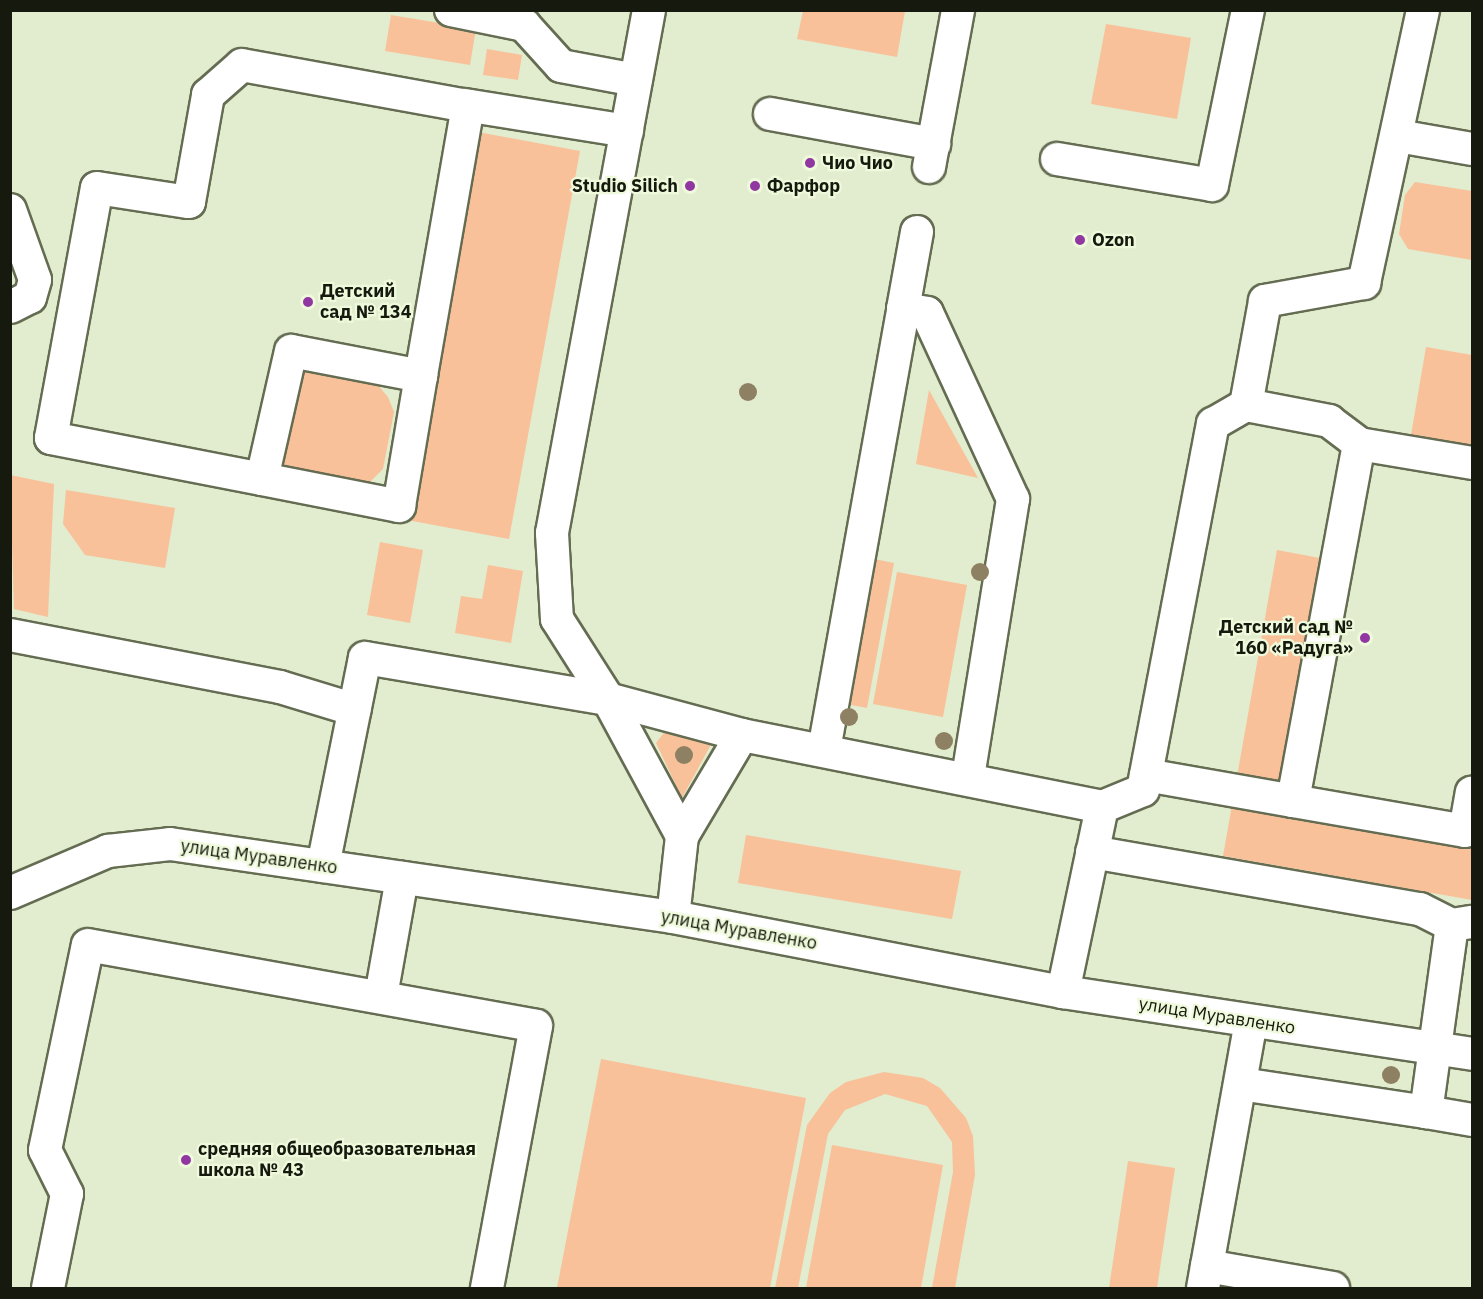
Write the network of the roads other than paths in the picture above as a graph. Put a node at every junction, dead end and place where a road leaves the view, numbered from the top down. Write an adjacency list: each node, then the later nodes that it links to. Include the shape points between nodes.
1 (451, 10): 6 (street, via 524,25 561,66)
2 (649, 10): 6 (street)
3 (958, 10): 8 (street, via 932,155)
4 (1248, 10): 12 (street, via 1212,184)
5 (1423, 10): 10 (street)
6 (636, 80): 9 (street)
7 (465, 105): 9 (street); 17 (street); 21 (street, via 242,65 208,95 189,202 97,188 51,438)
8 (770, 114)
9 (627, 131): 23 (street, via 552,533 557,619)
10 (1398, 136): 11 (street); 18 (street, via 1364,283 1265,301)
11 (1473, 149)
12 (1058, 159)
13 (10, 210): 15 (street, via 35,280 30,297)
14 (917, 232): 16 (street)
15 (10, 307)
16 (903, 309): 26 (street); 28 (street, via 927,313 1013,500)
17 (421, 376): 21 (street, via 291,351); 21 (street, via 399,506)
18 (1246, 405): 19 (street, via 1329,421); 27 (street, via 1213,424)
19 (1359, 444): 20 (street); 30 (street)
20 (1473, 463)
21 (262, 479)
22 (10, 635): 24 (street, via 280,687)
23 (608, 699): 24 (street, via 365,658); 25 (street); 32 (street)
24 (355, 710): 34 (street)
25 (742, 735): 26 (street); 32 (street)
26 (824, 750): 28 (street)
27 (1146, 775): 30 (street); 31 (street, via 1143,790)
28 (968, 776): 31 (street)
29 (1473, 793): 30 (street, via 1465,831)
30 (1293, 801)
31 (1102, 807): 33 (street)
32 (682, 836): 37 (street)
33 (1092, 852): 38 (street, via 1420,909); 39 (street)
34 (323, 866): 35 (street, улица Муравленко); 36 (street, улица Муравленко, via 170,844 108,850)
35 (402, 878): 37 (street, улица Муравленко); 40 (street)
36 (10, 893)
37 (673, 917): 39 (street, улица Муравленко)
38 (1462, 924): 42 (street)
39 (1063, 992): 41 (street, улица Муравленко)
40 (381, 996): 48 (street, via 88,945 45,1150 67,1194); 49 (street, via 536,1026)
41 (1251, 1021): 42 (street, улица Муравленко); 44 (street)
42 (1435, 1048): 43 (street, улица Муравленко); 45 (street)
43 (1473, 1054)
44 (1241, 1084): 45 (street); 47 (street)
45 (1426, 1112): 46 (street)
46 (1473, 1120)
47 (1205, 1277): 50 (street)
48 (48, 1288)
49 (487, 1288)
50 (1333, 1288)

